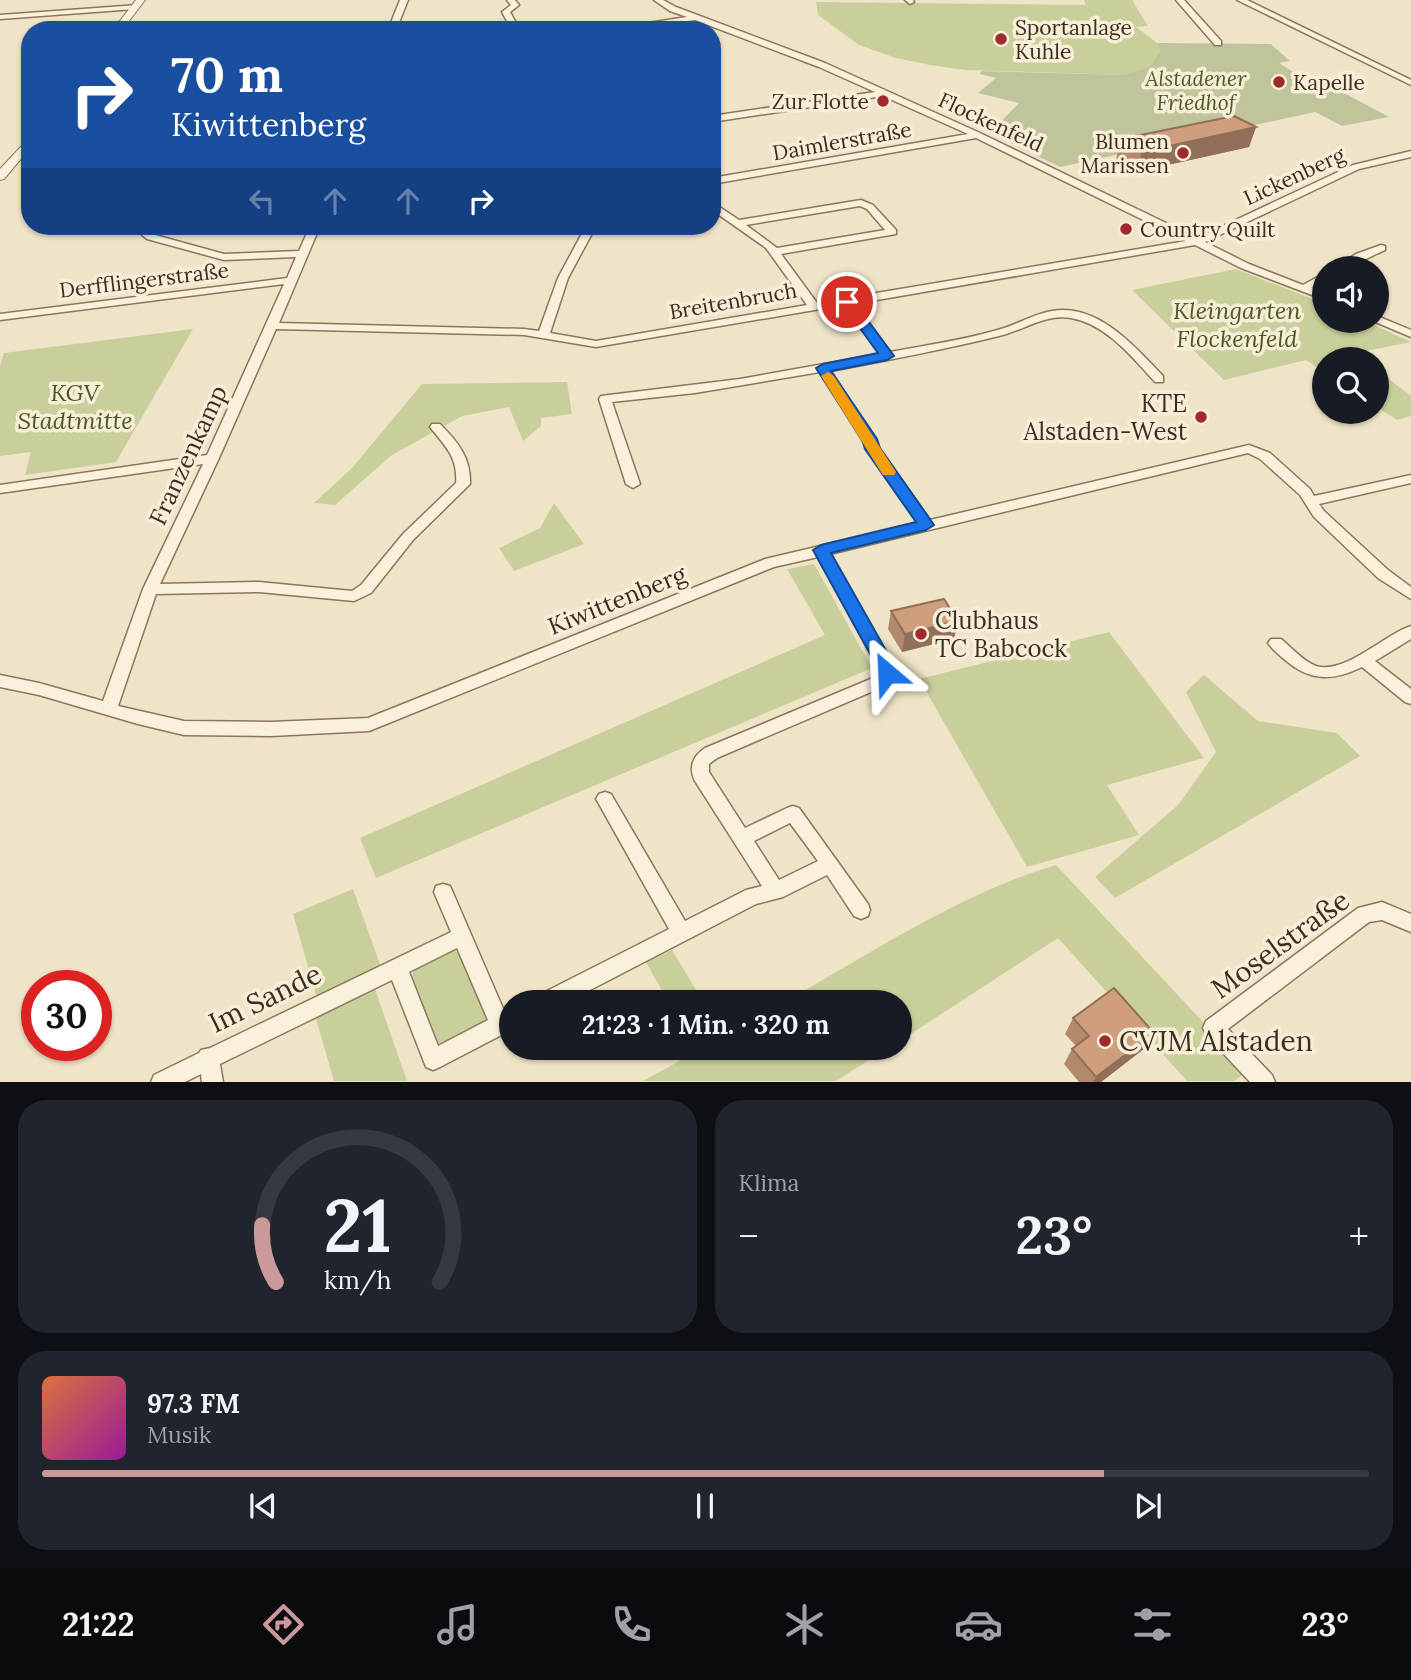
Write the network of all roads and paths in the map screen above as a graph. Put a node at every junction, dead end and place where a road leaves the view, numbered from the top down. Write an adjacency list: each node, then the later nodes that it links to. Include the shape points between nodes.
1 (404, 0): 10 (street)
2 (512, 0): 11 (street, via 515,5 506,12)
3 (661, 0): 8 (street, Flockenfeld)
4 (1180, 0): 15 (street)
5 (1241, 0): 16 (street)
6 (138, 4): 7 (street); 9 (street)
7 (0, 17)
8 (696, 18): 12 (street); 13 (street, Flockenfeld)
9 (124, 21)
10 (396, 21)
11 (511, 21)
12 (674, 21)
13 (704, 21)
14 (721, 27): 17 (street, Flockenfeld)
15 (1218, 43)
16 (1411, 83)
17 (883, 93): 18 (street); 19 (street, Flockenfeld)
18 (721, 118)
19 (977, 135): 23 (street, Daimlerstraße); 29 (street, Flockenfeld)
20 (21, 150): 22 (street)
21 (1411, 155): 29 (street, Lickenberg, via 1356,167)
22 (2, 173)
23 (721, 179)
24 (721, 211): 25 (street)
25 (738, 223): 31 (street); 31 (street, via 861,203 892,232)
26 (148, 235): 32 (street, via 218,256)
27 (312, 235): 32 (street, Franzenkamp)
28 (587, 235): 43 (street, via 563,278)
29 (1197, 243): 36 (street, Flockenfeld); 38 (street, Breitenbruch)
30 (1381, 248): 33 (street)
31 (775, 252): 39 (street)
32 (304, 254): 34 (street, Franzenkamp)
33 (1360, 256)
34 (293, 280): 40 (street, Derfflingerstraße); 42 (street, Franzenkamp)
35 (1312, 284): 36 (street)
36 (1304, 289): 37 (street, Flockenfeld)
37 (1312, 292)
38 (847, 302): 39 (street, Breitenbruch); 45 (street)
39 (814, 307): 43 (street, Breitenbruch, via 596,344)
40 (0, 317)
41 (1389, 324): 44 (street)
42 (273, 326): 43 (street, Breitenbruch); 49 (street, Franzenkamp)
43 (544, 333)
44 (1411, 334)
45 (887, 356): 46 (street); 47 (street, via 1000,332 1063,313 1090,320 1125,343)
46 (823, 368): 51 (street, via 605,399); 54 (street)
47 (1159, 379)
48 (436, 427): 56 (street, via 464,464 463,484 408,537 360,593 345,597 259,587)
49 (213, 458): 52 (street); 56 (street, Franzenkamp)
50 (1411, 479): 53 (street)
51 (634, 484)
52 (0, 489)
53 (1313, 500): 54 (street, Kiwittenberg, via 1254,449); 57 (street, via 1319,514)
54 (926, 525): 55 (street, Kiwittenberg)
55 (821, 550): 63 (street, Kiwittenberg, via 770,563 369,724 184,728); 65 (street, via 887,673 879,682 704,757 701,776)
56 (150, 589): 63 (street, Franzenkamp)
57 (1411, 594)
58 (1411, 632): 60 (street)
59 (1276, 643): 60 (street, via 1302,665 1324,673)
60 (1363, 660): 62 (street)
61 (0, 681): 63 (street, Kiwittenberg)
62 (1411, 698)
63 (109, 708)
64 (605, 799): 71 (street)
65 (741, 839): 66 (street, via 793,814); 67 (street)
66 (830, 864): 67 (street); 69 (street)
67 (776, 891): 71 (street, via 753,896)
68 (443, 892): 72 (street)
69 (862, 910)
70 (1411, 923): 80 (street, Moselstraße, via 1382,911 1365,914 1213,1028)
71 (681, 933): 74 (street)
72 (461, 937): 73 (street, Im Sande); 75 (street)
73 (397, 967): 76 (street, via 433,1060); 77 (street, Im Sande)
74 (569, 990)
75 (499, 1009)
76 (499, 1026)
77 (208, 1057): 78 (street, Im Sande); 79 (street, Im Sande)
78 (162, 1082)
79 (213, 1082)
80 (1265, 1082)

